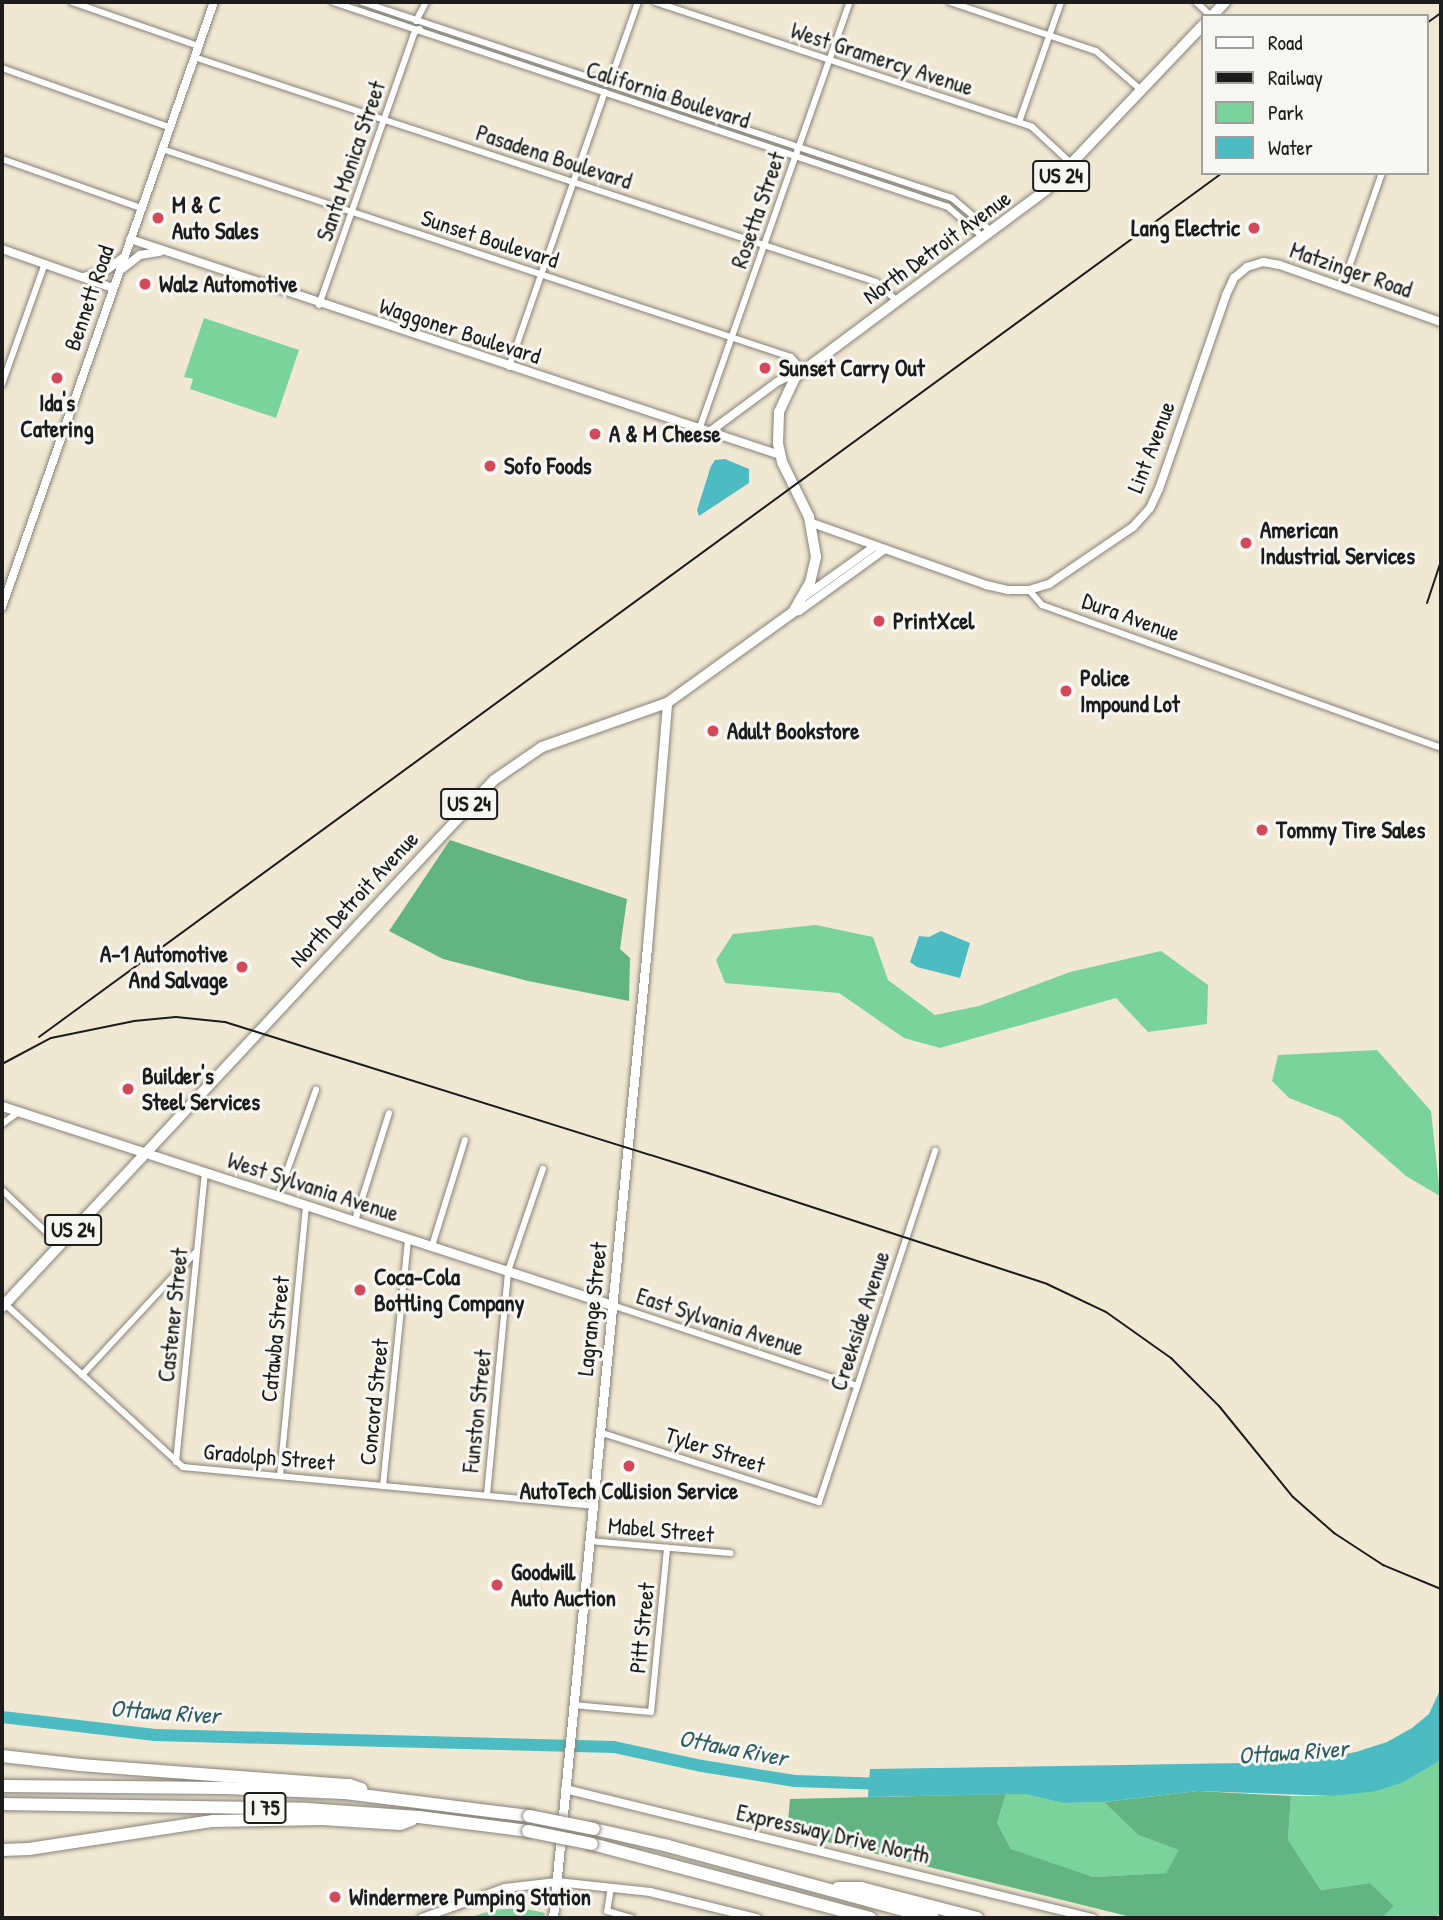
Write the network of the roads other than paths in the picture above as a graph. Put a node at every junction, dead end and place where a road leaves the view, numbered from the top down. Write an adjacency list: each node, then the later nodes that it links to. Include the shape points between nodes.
1 (72, 2): 17 (street)
2 (214, 2): 17 (street, Bennett Road)
3 (333, 2): 15 (street, California Boulevard)
4 (362, 2): 13 (street, California Boulevard)
5 (426, 2): 13 (street, Santa Monica Street)
6 (638, 2): 23 (street)
7 (655, 2): 20 (street, West Gramercy Avenue)
8 (850, 2): 20 (street, Rosetta Street)
9 (950, 2): 16 (street)
10 (1061, 2): 16 (street)
11 (1196, 2): 12 (street)
12 (1209, 14)
13 (419, 20): 15 (street, Santa Monica Street, via 422,29); 18 (street, California Boulevard)
14 (1202, 26): 24 (main road, North Detroit Avenue / US 24)
15 (416, 30): 21 (street, California Boulevard); 27 (street, Santa Monica Street)
16 (1050, 35): 24 (street, via 1102,55); 28 (street)
17 (198, 46): 19 (street, Bennett Road)
18 (513, 52): 21 (street); 23 (street, California Boulevard)
19 (194, 57): 27 (street, Pasadena Boulevard); 30 (street, Bennett Road)
20 (829, 60): 28 (street, West Gramercy Avenue); 31 (street, Rosetta Street)
21 (510, 62): 25 (street, California Boulevard)
22 (2, 68): 30 (street)
23 (609, 83): 25 (street, via 613,92); 26 (street, California Boulevard)
24 (1141, 90): 35 (main road, North Detroit Avenue / US 24)
25 (606, 93): 29 (street, California Boulevard); 37 (street)
26 (704, 116): 29 (street); 31 (street, California Boulevard)
27 (384, 120): 37 (street, Pasadena Boulevard); 41 (street, Santa Monica Street)
28 (1019, 122): 35 (street, West Gramercy Avenue, via 1032,127)
29 (701, 125): 33 (street, California Boulevard)
30 (169, 127): 32 (street, Bennett Road)
31 (799, 147): 33 (street, Rosetta Street); 38 (street, California Boulevard)
32 (162, 149): 40 (street, Bennett Road); 41 (street, Sunset Boulevard)
33 (796, 156): 39 (street, California Boulevard); 44 (street, Rosetta Street)
34 (2, 159): 40 (street)
35 (1072, 164): 42 (main road, North Detroit Avenue / US 24, via 1046,190)
36 (1381, 175): 53 (street)
37 (575, 182): 44 (street, Pasadena Boulevard); 50 (street)
38 (905, 183): 39 (street); 42 (street, California Boulevard, via 959,202)
39 (903, 191): 42 (street, California Boulevard, via 954,210)
40 (141, 208): 43 (street, Bennett Road)
41 (352, 212): 50 (street, Sunset Boulevard); 56 (street, Santa Monica Street)
42 (987, 234): 55 (main road, North Detroit Avenue / US 24)
43 (130, 239): 46 (street, Waggoner Boulevard); 47 (street, Bennett Road)
44 (764, 245): 55 (street, Pasadena Boulevard, via 876,282); 58 (street, Rosetta Street)
45 (2, 248): 48 (street)
46 (166, 252): 52 (street, via 137,256); 56 (street, Waggoner Boulevard)
47 (124, 257): 51 (street, via 104,272); 52 (street, Bennett Road)
48 (44, 263): 51 (street); 61 (street)
49 (1247, 267): 53 (street, Matzinger Road, via 1271,263); 67 (street, Lint Avenue, via 1234,278 1226,295 1150,508 1133,527 1069,574)
50 (542, 274): 58 (street, Sunset Boulevard); 59 (street)
51 (82, 277): 54 (street)
52 (117, 277): 54 (street, Bennett Road)
53 (1342, 287): 57 (street, Matzinger Road)
54 (113, 288): 69 (street, Bennett Road)
55 (896, 300): 60 (main road, North Detroit Avenue / US 24)
56 (319, 305): 59 (street, Waggoner Boulevard)
57 (1441, 322)
58 (734, 337): 60 (street, Sunset Boulevard, via 791,356); 62 (street, Rosetta Street)
59 (509, 367): 62 (street, Waggoner Boulevard)
60 (802, 369): 62 (street, North Detroit Avenue); 63 (main road, North Detroit Avenue / US 24, via 779,412)
61 (2, 384)
62 (704, 431): 63 (street, Waggoner Boulevard)
63 (780, 455): 64 (main road, North Detroit Avenue / US 24)
64 (811, 523): 65 (street); 68 (main road, North Detroit Avenue / US 24, via 816,542 814,570)
65 (875, 546): 66 (street); 68 (street)
66 (885, 549): 67 (street, via 986,585); 70 (street)
67 (1030, 590): 72 (street, Dura Avenue, via 1042,605)
68 (800, 600): 70 (main road, North Detroit Avenue / US 24)
69 (2, 607)
70 (793, 612): 71 (main road, North Detroit Avenue / US 24)
71 (667, 703): 80 (main road, North Detroit Avenue / US 24, via 542,747 494,780); 92 (main road, Lagrange Street)
72 (1441, 748)
73 (316, 1090): 84 (street)
74 (2, 1105): 75 (main road, West Sylvania Avenue)
75 (20, 1111): 77 (street); 80 (main road, West Sylvania Avenue)
76 (389, 1114): 86 (street)
77 (2, 1124)
78 (466, 1140): 89 (street)
79 (935, 1151): 95 (street, Creekside Avenue)
80 (145, 1152): 82 (main road, West Sylvania Avenue); 88 (main road, North Detroit Avenue / US 24)
81 (543, 1169): 91 (street, Funston Street)
82 (205, 1172): 84 (main road, West Sylvania Avenue); 90 (street, Castener Street)
83 (2, 1190): 88 (street)
84 (278, 1196): 85 (main road, West Sylvania Avenue)
85 (306, 1205): 86 (main road, West Sylvania Avenue); 98 (street, Catawba Street)
86 (355, 1221): 87 (main road, West Sylvania Avenue)
87 (408, 1238): 89 (main road, West Sylvania Avenue); 99 (street, Concord Street)
88 (60, 1245): 93 (main road, North Detroit Avenue / US 24)
89 (432, 1246): 91 (main road, West Sylvania Avenue)
90 (197, 1251): 94 (street); 97 (street, Castener Street)
91 (509, 1271): 92 (main road, West Sylvania Avenue); 100 (street, Funston Street)
92 (612, 1305): 95 (street, East Sylvania Avenue); 96 (main road, Lagrange Street)
93 (4, 1306): 94 (street, Gradolph Street)
94 (82, 1375): 97 (street, Gradolph Street)
95 (857, 1386): 101 (street, Creekside Avenue)
96 (599, 1432): 101 (street, Tyler Street); 102 (main road, Lagrange Street)
97 (176, 1462): 98 (street, Gradolph Street, via 183,1467)
98 (280, 1476): 99 (street, Gradolph Street)
99 (383, 1486): 100 (street, Gradolph Street)
100 (487, 1495): 102 (street, Gradolph Street)
101 (819, 1502)
102 (592, 1506): 103 (main road, Lagrange Street)
103 (589, 1541): 104 (street, Mabel Street); 106 (main road, Lagrange Street)
104 (667, 1548): 105 (street, Mabel Street); 106 (street, Pitt Street, via 651,1712)
105 (730, 1553)
106 (573, 1705): 109 (main road, Lagrange Street)
107 (2, 1756): 110 (highway, via 349,1785)
108 (2, 1786): 110 (highway, I 75)
109 (565, 1790): 114 (main road, Lagrange Street); 124 (street, Expressway Drive North)
110 (369, 1795): 116 (highway, I 75, bridge, via 594,1829)
111 (2, 1804): 112 (highway, I 75, via 307,1809)
112 (419, 1817): 113 (highway, via 400,1824 322,1819 213,1821); 121 (highway, I 75, bridge, via 592,1844)
113 (2, 1850)
114 (557, 1882): 115 (street); 117 (street, via 505,1888); 118 (main road, Lagrange Street)
115 (611, 1887): 119 (street, via 607,1911); 120 (street, via 661,1894)
116 (822, 1888): 122 (highway, I 75); 123 (highway, via 861,1888)
117 (422, 1918)
118 (553, 1918)
119 (632, 1918)
120 (757, 1918)
121 (870, 1918)
122 (933, 1918)
123 (977, 1918)
124 (1092, 1918)

